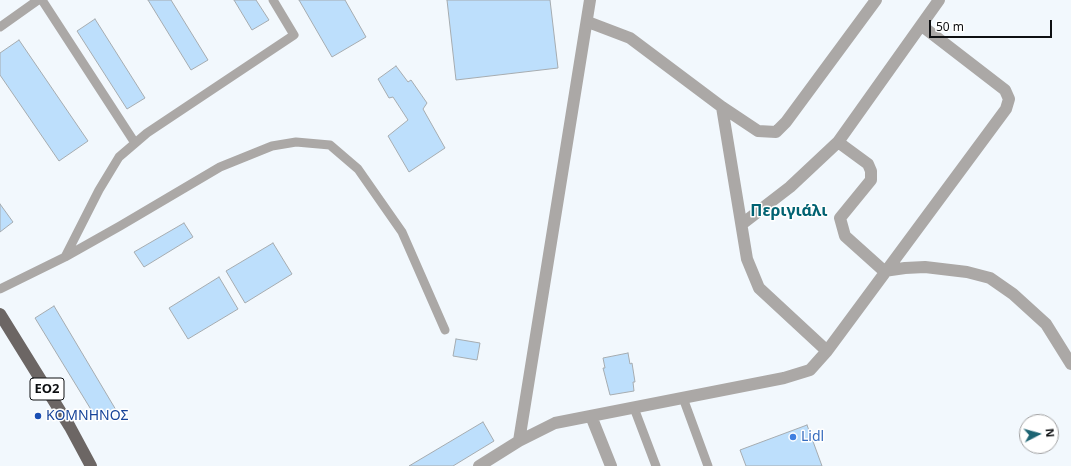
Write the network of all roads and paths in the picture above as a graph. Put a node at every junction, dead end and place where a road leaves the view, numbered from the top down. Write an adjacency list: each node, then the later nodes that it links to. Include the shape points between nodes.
1 (38, 0): 8 (lane)
2 (42, 0): 12 (lane)
3 (273, 0): 12 (lane, via 294,35)
4 (590, 0): 7 (street)
5 (876, 0): 10 (street, via 776,132 758,131)
6 (939, 0): 9 (street)
7 (588, 22): 10 (street, via 630,38); 24 (street)
8 (0, 26)
9 (922, 26): 11 (street); 15 (street, via 1005,90 1009,99 1006,109)
10 (722, 107): 13 (street)
11 (838, 142): 13 (street, via 790,187); 15 (street, via 868,164 871,171 871,180 840,218 845,236)
12 (135, 143): 14 (lane, via 119,157)
13 (742, 224): 19 (street, via 747,259 759,288)
14 (65, 257): 16 (lane); 18 (lane, via 220,167 272,146 296,142 330,145 358,168 402,232)
15 (884, 271): 19 (street); 20 (street, via 925,267 967,272 990,278 1014,294 1046,324)
16 (0, 289)
17 (2, 320): 25 (main road, ΕΟ2, via 70,427)
18 (445, 330)
19 (827, 351): 21 (street, via 810,370 784,378)
20 (1071, 364)
21 (684, 398): 22 (street); 29 (lane)
22 (634, 408): 23 (street); 28 (lane)
23 (591, 416): 24 (street, via 555,423); 27 (street)
24 (519, 441): 26 (street)
25 (91, 466)
26 (479, 466)
27 (611, 466)
28 (656, 466)
29 (708, 466)

